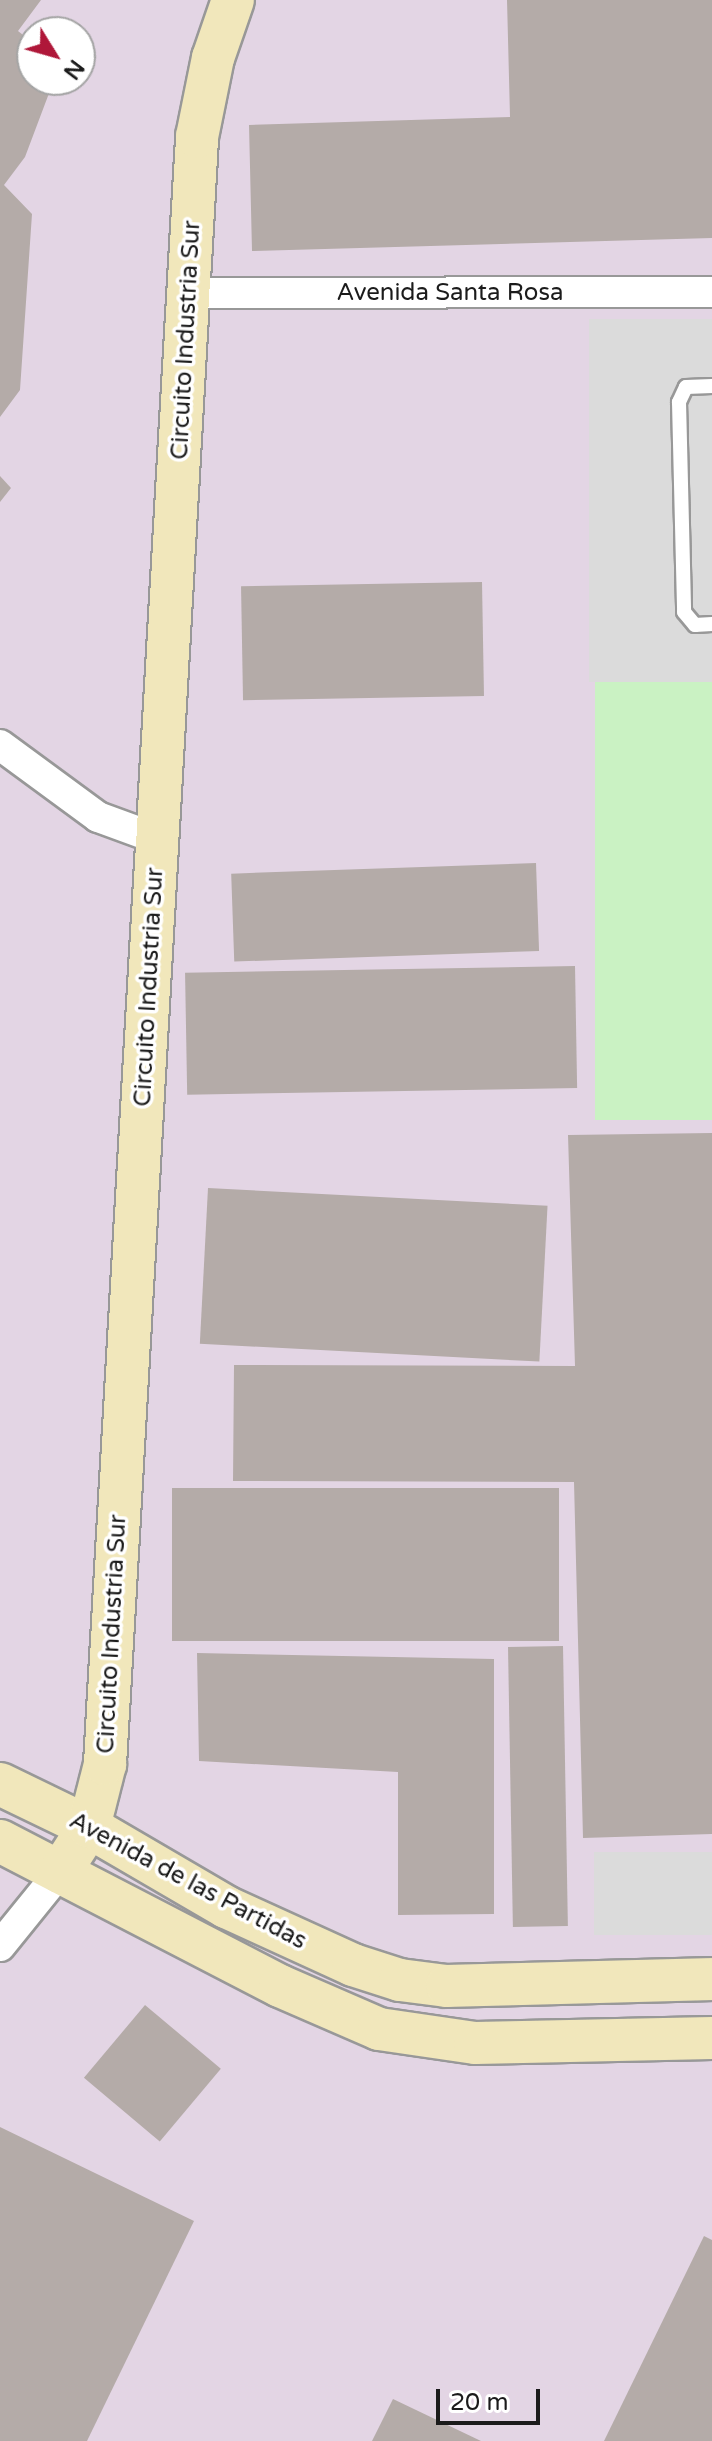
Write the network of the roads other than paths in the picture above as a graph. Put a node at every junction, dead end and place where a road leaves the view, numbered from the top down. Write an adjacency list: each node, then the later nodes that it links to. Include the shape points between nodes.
1 (233, 0): 3 (main road, Circuito Industria Sur, via 213,58 197,137)
2 (712, 292): 3 (street, Avenida Santa Rosa)
3 (189, 293): 7 (main road, Circuito Industria Sur)
4 (712, 386): 5 (lane, via 686,387 679,402 684,612 695,625)
5 (712, 624)
6 (0, 745): 7 (street, via 98,817)
7 (158, 839): 9 (main road, Circuito Industria Sur, via 105,1764)
8 (0, 1784): 9 (main road, Avenida de las Partidas)
9 (89, 1827): 11 (main road, Circuito Industria Sur); 13 (main road, Avenida de las Partidas, via 297,1941 400,1980 447,1986)
10 (0, 1841): 11 (main road, Avenida de las Partidas)
11 (60, 1872): 12 (street, Circuito Industria Sur); 14 (main road, Avenida de las Partidas, via 280,1986 379,2029 475,2043)
12 (0, 1946)
13 (712, 1979)
14 (700, 2043)

